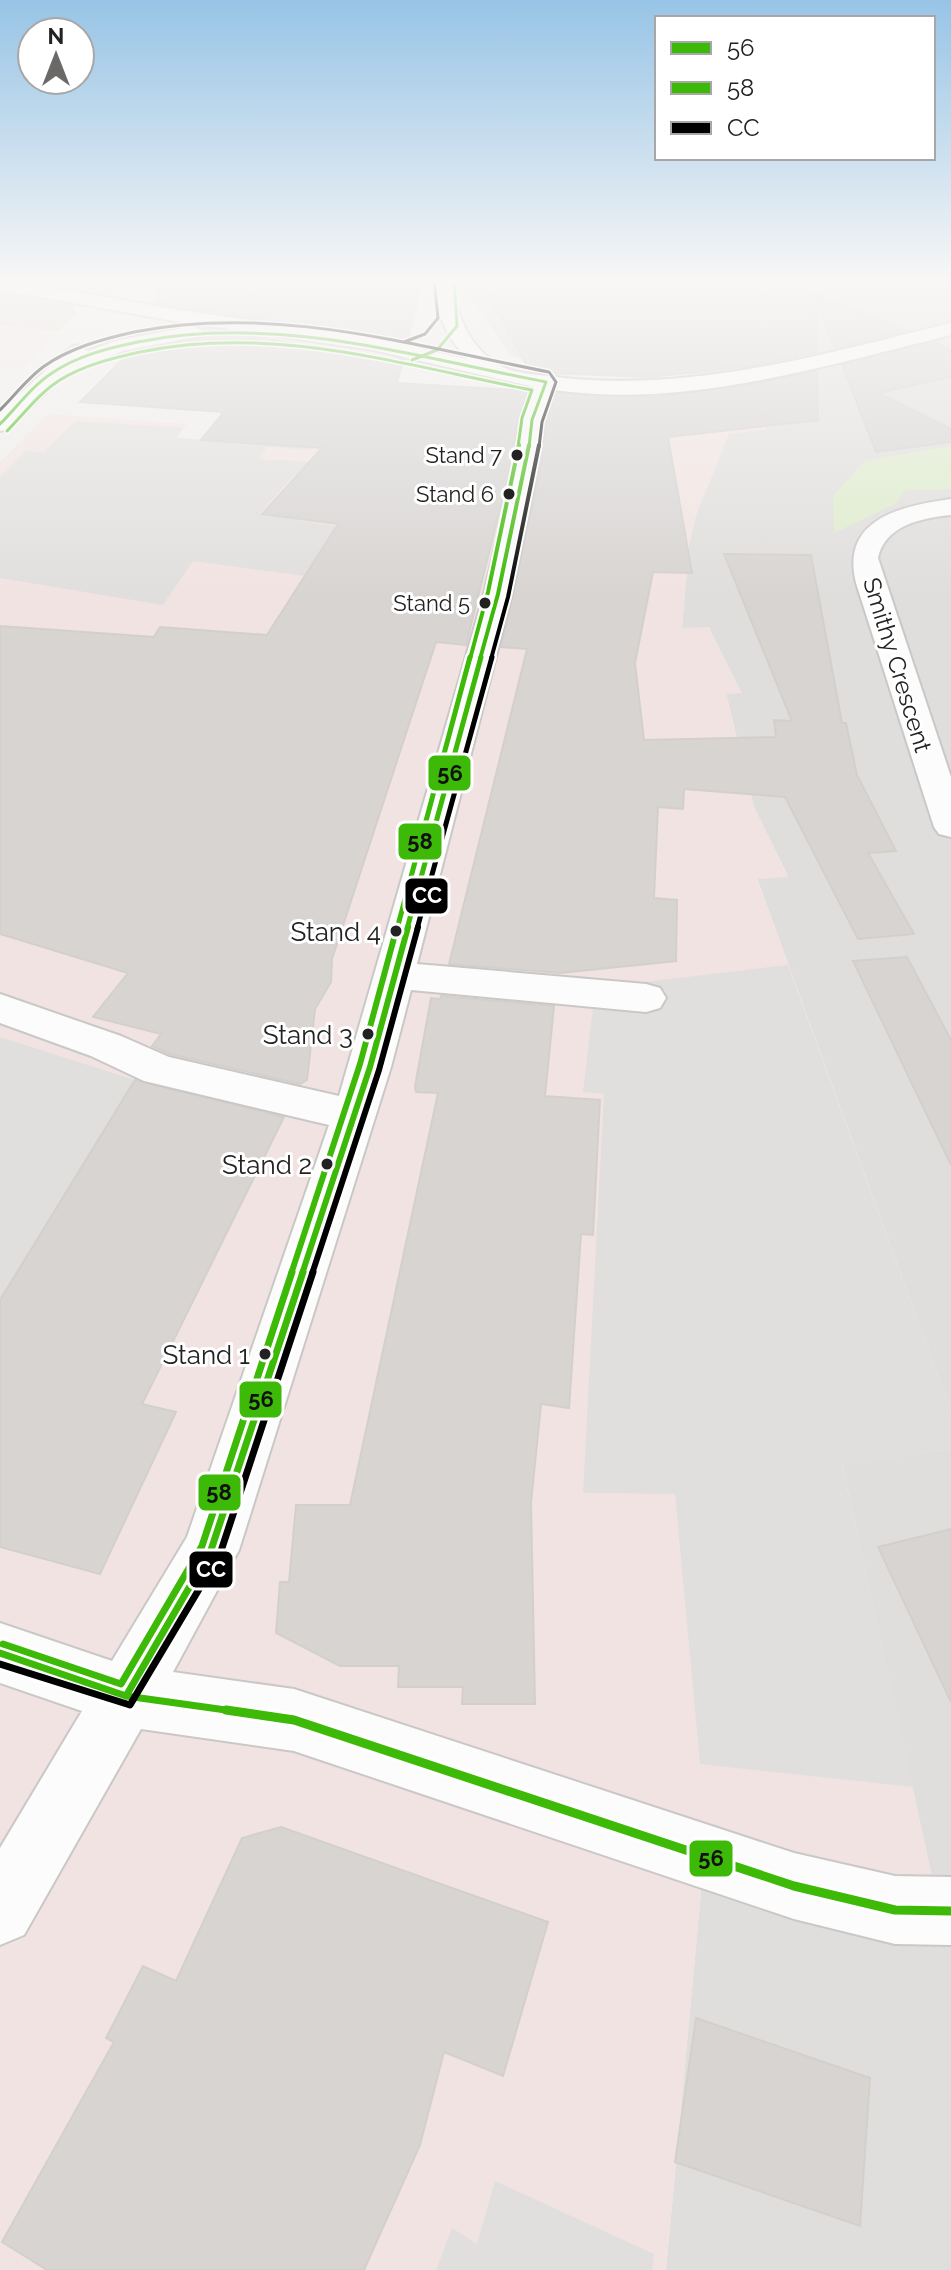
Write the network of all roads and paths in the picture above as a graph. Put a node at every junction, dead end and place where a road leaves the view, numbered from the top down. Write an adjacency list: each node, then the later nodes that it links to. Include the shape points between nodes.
1 (41, 385): 5 (street)
2 (545, 385): 10 (street, via 532,420 501,582)
3 (569, 385): 4 (street)
4 (676, 385)
5 (0, 424)
6 (951, 507): 7 (street, Smithy Crescent, via 917,512 884,528 865,556)
7 (914, 722): 8 (street); 9 (street, Smithy Crescent)
8 (951, 722)
9 (951, 827)
10 (396, 975): 11 (street); 13 (street)
11 (646, 998)
12 (0, 1008): 13 (street, via 159,1070)
13 (353, 1115): 15 (street, via 211,1550)
14 (0, 1653): 15 (street)
15 (126, 1696): 16 (street); 17 (street, via 294,1720 794,1886 895,1910)
16 (0, 1911)
17 (951, 1911)

